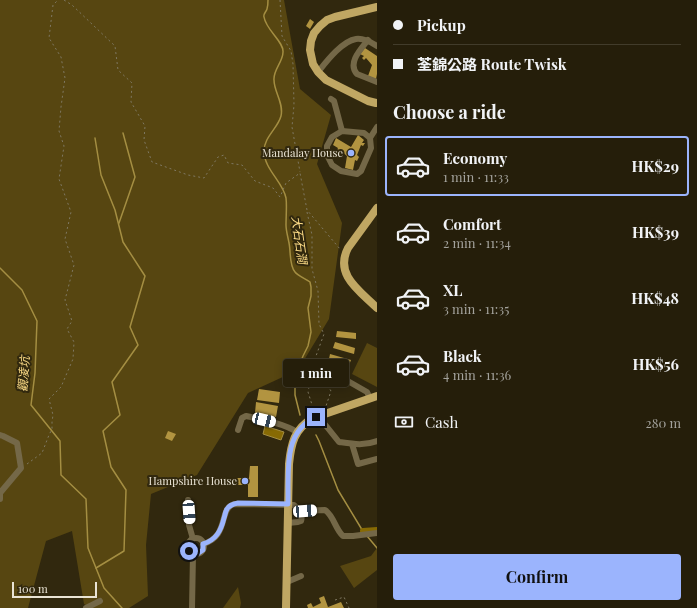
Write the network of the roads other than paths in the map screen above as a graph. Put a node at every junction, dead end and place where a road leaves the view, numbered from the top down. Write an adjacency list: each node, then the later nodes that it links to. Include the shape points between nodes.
1 (377, 7): 4 (main road, via 331,18 320,26 312,37 310,50)
2 (368, 40): 3 (lane); 4 (lane, via 356,39 346,43); 5 (lane, via 354,62 354,72)
3 (377, 46)
4 (318, 72): 7 (main road, via 326,80)
5 (377, 82)
6 (331, 99): 9 (lane, via 334,101)
7 (376, 104)
8 (377, 127): 10 (lane)
9 (342, 131): 10 (lane, via 364,133); 10 (lane, via 332,137 327,155 332,165 341,171 357,174 361,171 370,148)
10 (370, 138)
11 (377, 208): 12 (main road, via 350,245 344,261 348,279)
12 (377, 308)
13 (346, 380): 14 (lane)
14 (374, 397): 15 (main road)
15 (320, 416): 17 (main road, via 307,422); 20 (lane, via 339,442)
16 (238, 430): 17 (lane, via 242,418 246,416 279,423)
17 (298, 432): 24 (main road, via 290,449)
18 (0, 436): 22 (lane, via 17,444 22,468 0,493)
19 (377, 441): 20 (lane, via 369,444)
20 (352, 444): 21 (lane, via 358,464)
21 (377, 459)
22 (0, 499)
23 (188, 500): 28 (lane, via 189,525)
24 (288, 504): 25 (lane, via 294,505); 26 (main road); 29 (lane, via 231,505 227,509 218,534)
25 (300, 511): 26 (lane, via 301,521); 27 (lane, via 325,510 345,536)
26 (288, 523): 32 (main road)
27 (377, 533)
28 (194, 539): 29 (lane, via 199,539); 30 (lane, via 188,546)
29 (203, 544): 30 (lane, via 201,552)
30 (193, 554): 35 (lane)
31 (301, 576): 32 (lane)
32 (287, 582): 36 (main road)
33 (100, 601): 34 (lane)
34 (86, 608)
35 (192, 608)
36 (286, 608)

